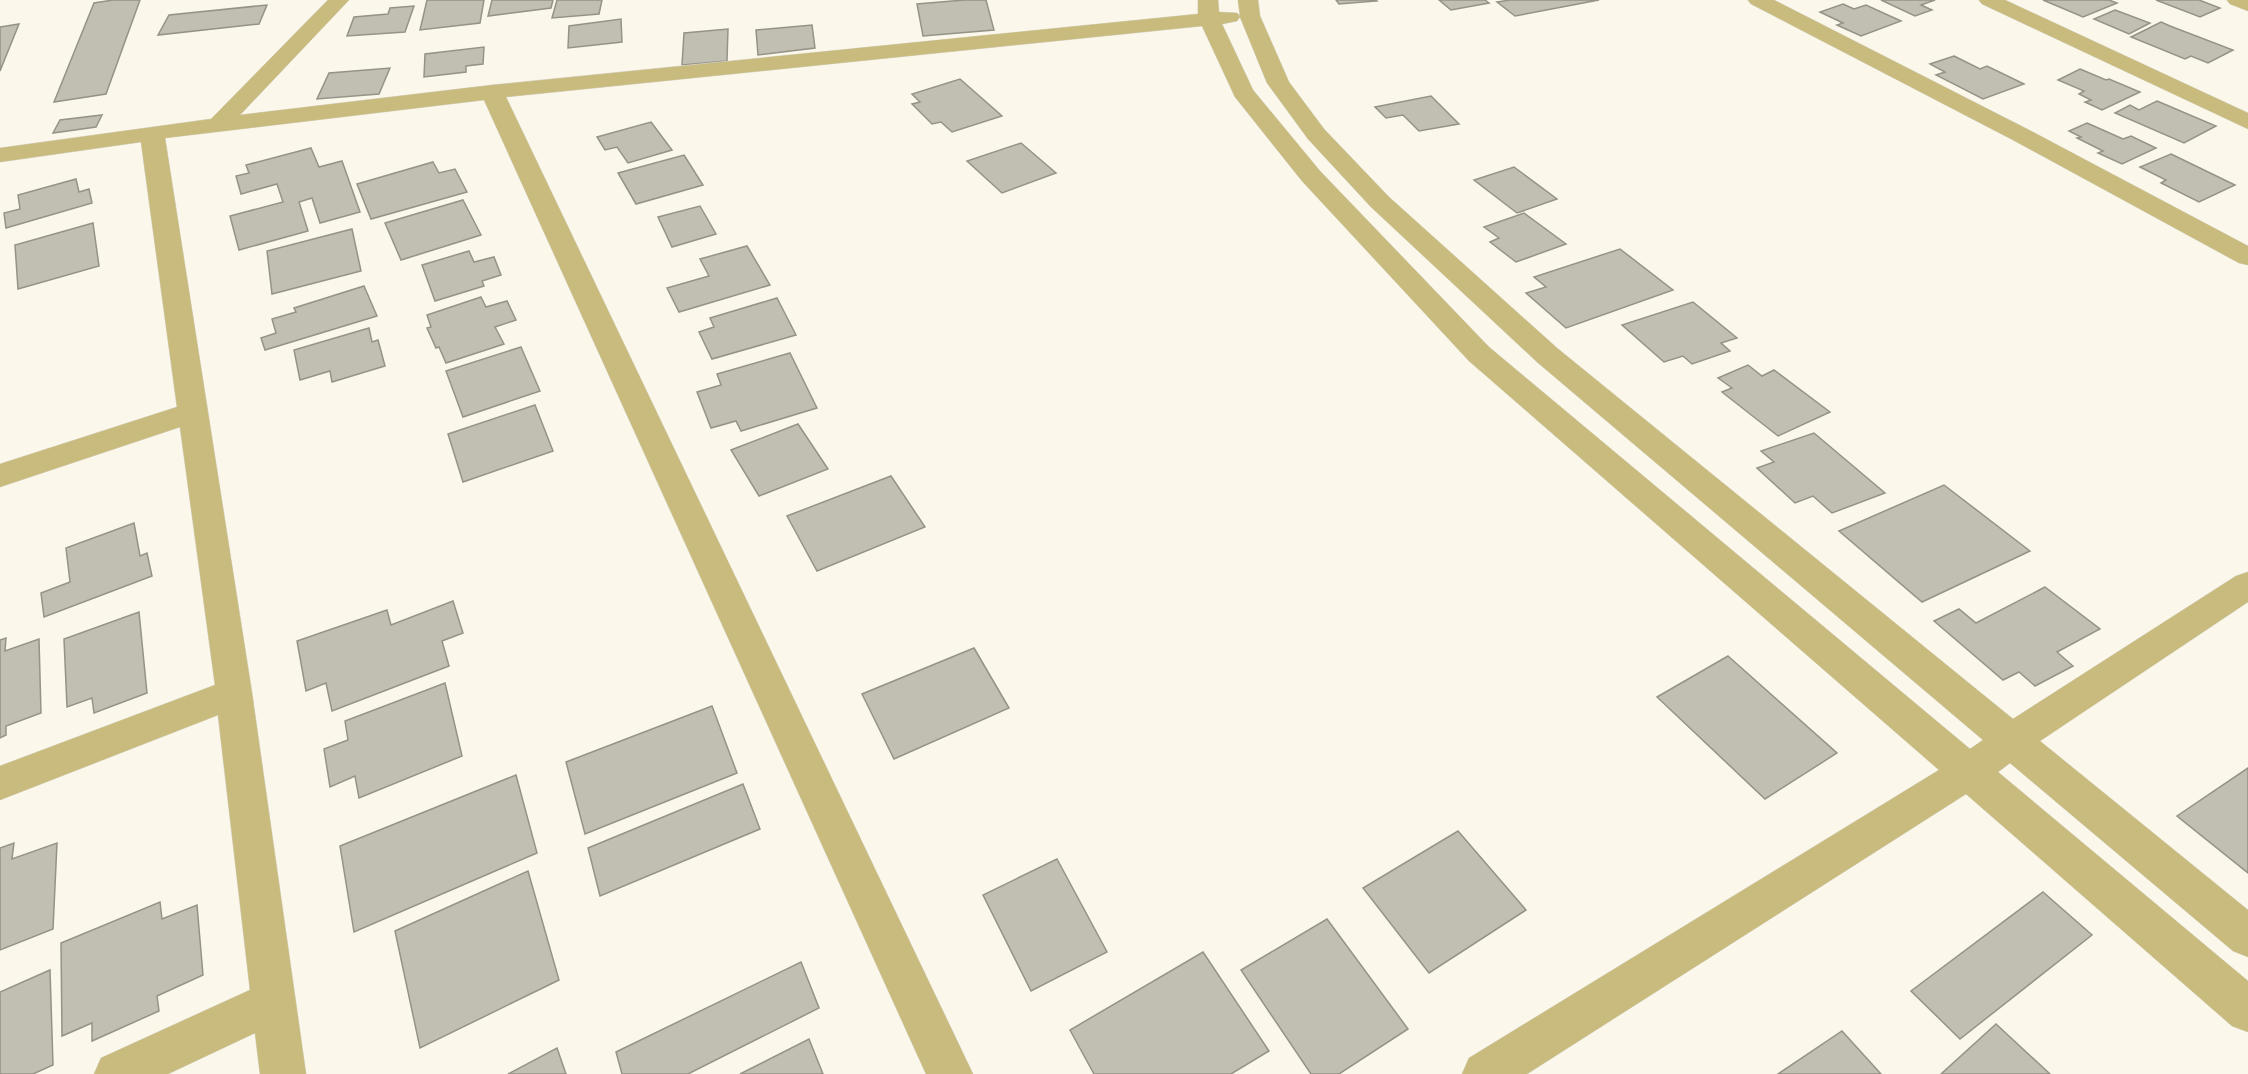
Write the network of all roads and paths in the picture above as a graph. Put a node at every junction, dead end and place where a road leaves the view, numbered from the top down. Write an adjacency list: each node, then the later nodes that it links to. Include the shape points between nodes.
1 (339, 0): 10 (street)
2 (1758, 0): 13 (street)
3 (1989, 0): 9 (street)
4 (2236, 0): 5 (street)
5 (2248, 5)
6 (1249, 8): 7 (street); 18 (street, via 1278,83 1316,134 1380,202 1547,355)
7 (1208, 9): 8 (street); 19 (street, via 1243,92 1311,176 1479,354)
8 (492, 92): 10 (street); 26 (street)
9 (2248, 122)
10 (218, 125): 11 (street)
11 (152, 133): 12 (street); 14 (street)
12 (0, 155)
13 (2248, 257)
14 (194, 412): 15 (street); 17 (street)
15 (0, 476)
16 (2248, 585): 18 (street)
17 (234, 693): 20 (street); 22 (street)
18 (2010, 741): 19 (street); 21 (street)
19 (1970, 771): 23 (street); 27 (street)
20 (0, 783)
21 (2248, 937)
22 (274, 1001): 24 (street); 25 (street)
23 (2248, 1010)
24 (117, 1074)
25 (283, 1074)
26 (950, 1074)
27 (1485, 1074)

